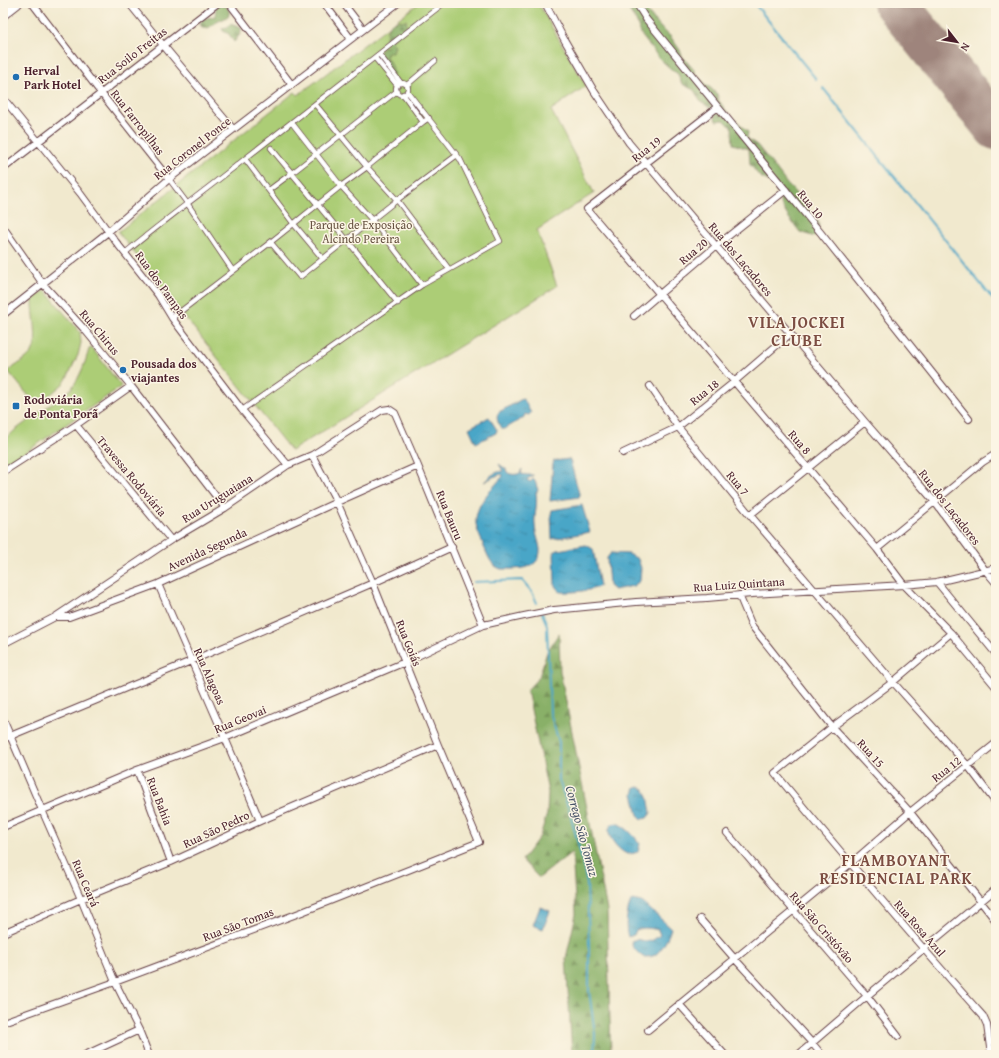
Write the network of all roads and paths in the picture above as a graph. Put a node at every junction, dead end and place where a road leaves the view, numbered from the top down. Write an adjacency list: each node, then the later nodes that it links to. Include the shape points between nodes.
1 (17, 3): 12 (main road)
2 (32, 3): 23 (street, Rua Farropilhas)
3 (129, 3): 15 (street)
4 (218, 3): 15 (street, Rua Soilo Freitas)
5 (229, 3): 19 (street)
6 (324, 3): 14 (street)
7 (343, 3): 13 (street)
8 (398, 3): 13 (street, Rua Coronel Ponce)
9 (444, 3): 16 (street)
10 (545, 3): 38 (street, Rua dos Laçadores, via 594,91 629,143)
11 (636, 3): 27 (street, Rua 10)
12 (3, 14)
13 (363, 29): 14 (street, Rua Coronel Ponce)
14 (351, 39): 19 (street, Rua Coronel Ponce)
15 (163, 45): 23 (street, Rua Soilo Freitas); 31 (street)
16 (377, 56): 18 (street); 26 (street)
17 (435, 61): 20 (street)
18 (399, 84): 20 (street); 22 (street)
19 (292, 85): 31 (street, Rua Coronel Ponce)
20 (407, 85): 21 (street)
21 (407, 91): 24 (street); 28 (street)
22 (397, 92): 24 (street); 32 (street)
23 (101, 93): 33 (street, Rua Soilo Freitas); 42 (street, Rua Farropilhas)
24 (403, 94): 29 (street)
25 (3, 98): 33 (street, Rua dos Pampas)
26 (315, 104): 30 (street); 32 (street)
27 (718, 107): 38 (street, Rua 19); 45 (street, Rua 10)
28 (429, 118): 29 (street); 36 (street)
29 (422, 122): 39 (street)
30 (292, 123): 35 (street); 37 (street)
31 (233, 129): 42 (street, Rua Coronel Ponce)
32 (340, 135): 35 (street); 39 (street)
33 (38, 142): 40 (street, Rua Soilo Freitas); 53 (street, Rua dos Pampas)
34 (271, 148): 41 (street)
35 (316, 154): 41 (street); 43 (street)
36 (457, 155): 46 (street); 59 (street, via 500,241)
37 (245, 160): 44 (street); 47 (street)
38 (646, 163): 49 (street, Rua 19); 56 (street, Rua dos Laçadores)
39 (367, 167): 43 (street); 46 (street)
40 (3, 169)
41 (292, 173): 44 (street); 48 (street)
42 (169, 179): 47 (street); 53 (street, Rua Coronel Ponce)
43 (341, 186): 48 (street); 50 (street)
44 (269, 190): 51 (street)
45 (786, 190): 56 (street, Rua 20); 74 (street, Rua 10)
46 (397, 200): 50 (street); 59 (street)
47 (187, 203): 57 (street); 60 (street)
48 (318, 204): 51 (street); 54 (street)
49 (587, 209): 63 (street, Rua 8)
50 (372, 220): 54 (street); 62 (street)
51 (293, 224): 55 (street); 58 (street)
52 (3, 227): 61 (street, Rua Chirus)
53 (108, 232): 57 (street, Rua dos Pampas); 61 (street, Rua Coronel Ponce)
54 (347, 240): 58 (street); 64 (street)
55 (267, 245): 58 (street, via 272,244 300,277); 60 (street)
56 (716, 246): 63 (street, Rua 20); 68 (street, Rua dos Laçadores)
57 (125, 253): 67 (street, Rua dos Pampas, via 158,295)
58 (323, 258)
59 (449, 269): 62 (street)
60 (233, 271): 67 (street)
61 (43, 284): 65 (street, Rua Coronel Ponce); 70 (street, Rua Chirus)
62 (422, 285): 64 (street)
63 (659, 294): 66 (street, Rua 20); 69 (street, Rua 8)
64 (398, 303): 72 (street)
65 (3, 315)
66 (634, 316)
67 (172, 318): 72 (street, Rua dos Pampas)
68 (790, 334): 69 (street, Rua 18); 75 (street, Rua dos Laçadores)
69 (734, 382): 77 (street, Rua 18); 83 (street, Rua 8)
70 (131, 386): 76 (street); 87 (street, Rua Chirus)
71 (650, 386): 77 (street, Rua 7)
72 (242, 410): 81 (street, Rua dos Pampas)
73 (395, 414): 79 (street, Rua Uruguaiana, via 389,409 382,410); 82 (street, Rua Bauru)
74 (969, 419)
75 (864, 422): 83 (street); 86 (street, Rua dos Laçadores)
76 (76, 425): 84 (street); 89 (street, Travessa Rodoviária)
77 (678, 427): 78 (street, Rua 18); 88 (street, Rua 7)
78 (623, 453)
79 (312, 455): 81 (street, Rua Uruguaiana); 85 (street, Rua Goiás)
80 (996, 456): 86 (street, via 983,462)
81 (288, 466): 87 (street, Rua Uruguaiana)
82 (418, 466): 85 (street, Avenida Segunda); 90 (street, Rua Bauru)
83 (808, 468): 88 (street); 91 (street, Rua 8)
84 (3, 472)
85 (337, 502): 95 (street, Rua Goiás); 97 (street, Avenida Segunda)
86 (934, 502): 91 (street); 93 (street, Rua dos Laçadores)
87 (225, 508): 89 (street, Rua Uruguaiana)
88 (750, 515): 99 (street, Rua 7)
89 (171, 540): 101 (street, Rua Uruguaiana)
90 (452, 547): 95 (street); 102 (street, Rua Bauru)
91 (877, 549): 98 (street, Rua 8)
92 (996, 568): 93 (street, Rua Luiz Quintana)
93 (985, 570): 94 (street, Rua Luiz Quintana); 96 (street, Rua dos Laçadores)
94 (937, 582): 98 (street, Rua Luiz Quintana); 105 (street)
95 (373, 583): 106 (street); 107 (street, Rua Goiás)
96 (996, 583)
97 (158, 584): 101 (street, Avenida Segunda, via 69,617); 106 (street, Rua Alagoas)
98 (904, 585): 99 (street, Rua Luiz Quintana); 103 (street, Rua 8)
99 (813, 590): 100 (street, Rua Luiz Quintana); 108 (street)
100 (739, 595): 102 (street, Rua Luiz Quintana, via 554,610); 111 (street, Rua 15, via 752,626)
101 (55, 617): 104 (street, Avenida Segunda)
102 (483, 625): 107 (street, Rua Geovai)
103 (952, 633): 108 (street); 109 (street, Rua 8)
104 (3, 644)
105 (996, 654)
106 (191, 661): 112 (street); 113 (street, Rua Alagoas)
107 (404, 662): 113 (street, Rua Geovai); 116 (street, Rua Goiás)
108 (893, 682): 111 (street); 117 (street)
109 (996, 687)
110 (3, 719): 112 (street, Rua Ceará)
111 (832, 726): 121 (street, Rua 15); 127 (street, Rua Rosa Azul, via 774,773)
112 (10, 736): 114 (street); 120 (street, Rua Ceará)
113 (225, 738): 118 (street, Rua Geovai); 122 (street, Rua Alagoas)
114 (3, 739)
115 (996, 743): 117 (street, Rua 12)
116 (438, 745): 122 (street, Rua São Pedro); 125 (street, Rua Goiás)
117 (968, 766): 119 (street); 121 (street, Rua 12)
118 (137, 770): 120 (street, Rua Geovai); 126 (street, Rua Bahia)
119 (996, 803)
120 (42, 810): 123 (street, Rua Geovai); 129 (street, Rua Ceará)
121 (910, 812): 127 (street, Rua 12); 130 (street, Rua 15)
122 (260, 820): 126 (street, Rua São Pedro)
123 (3, 827)
124 (727, 834): 131 (street, Rua São Cristóvão)
125 (479, 842): 137 (street, Rua São Tomas)
126 (172, 862): 129 (street, Rua São Pedro)
127 (850, 864): 131 (street, Rua 12); 135 (street, Rua Rosa Azul)
128 (996, 889): 130 (street)
129 (81, 899): 134 (street, Rua São Pedro); 137 (street, Rua Ceará)
130 (981, 902): 133 (street, Rua 15); 135 (street)
131 (793, 910): 136 (street, Rua 12); 138 (street, Rua São Cristóvão)
132 (700, 919): 136 (street)
133 (996, 921)
134 (3, 933)
135 (923, 950): 138 (street); 150 (street, Rua Rosa Azul, via 983,1016 987,1025)
136 (734, 958): 139 (street, Rua 12); 144 (street)
137 (115, 982): 140 (street, Rua São Tomas); 141 (street, Rua Ceará)
138 (867, 996): 143 (street, Rua São Cristóvão); 144 (street)
139 (679, 1004): 142 (street, Rua 12); 147 (street)
140 (3, 1022)
141 (139, 1030): 145 (street); 146 (street, Rua Ceará)
142 (648, 1030)
143 (898, 1036)
144 (812, 1043): 148 (street); 149 (street)
145 (85, 1055)
146 (150, 1055)
147 (725, 1055)
148 (798, 1055)
149 (822, 1055)
150 (991, 1055)

